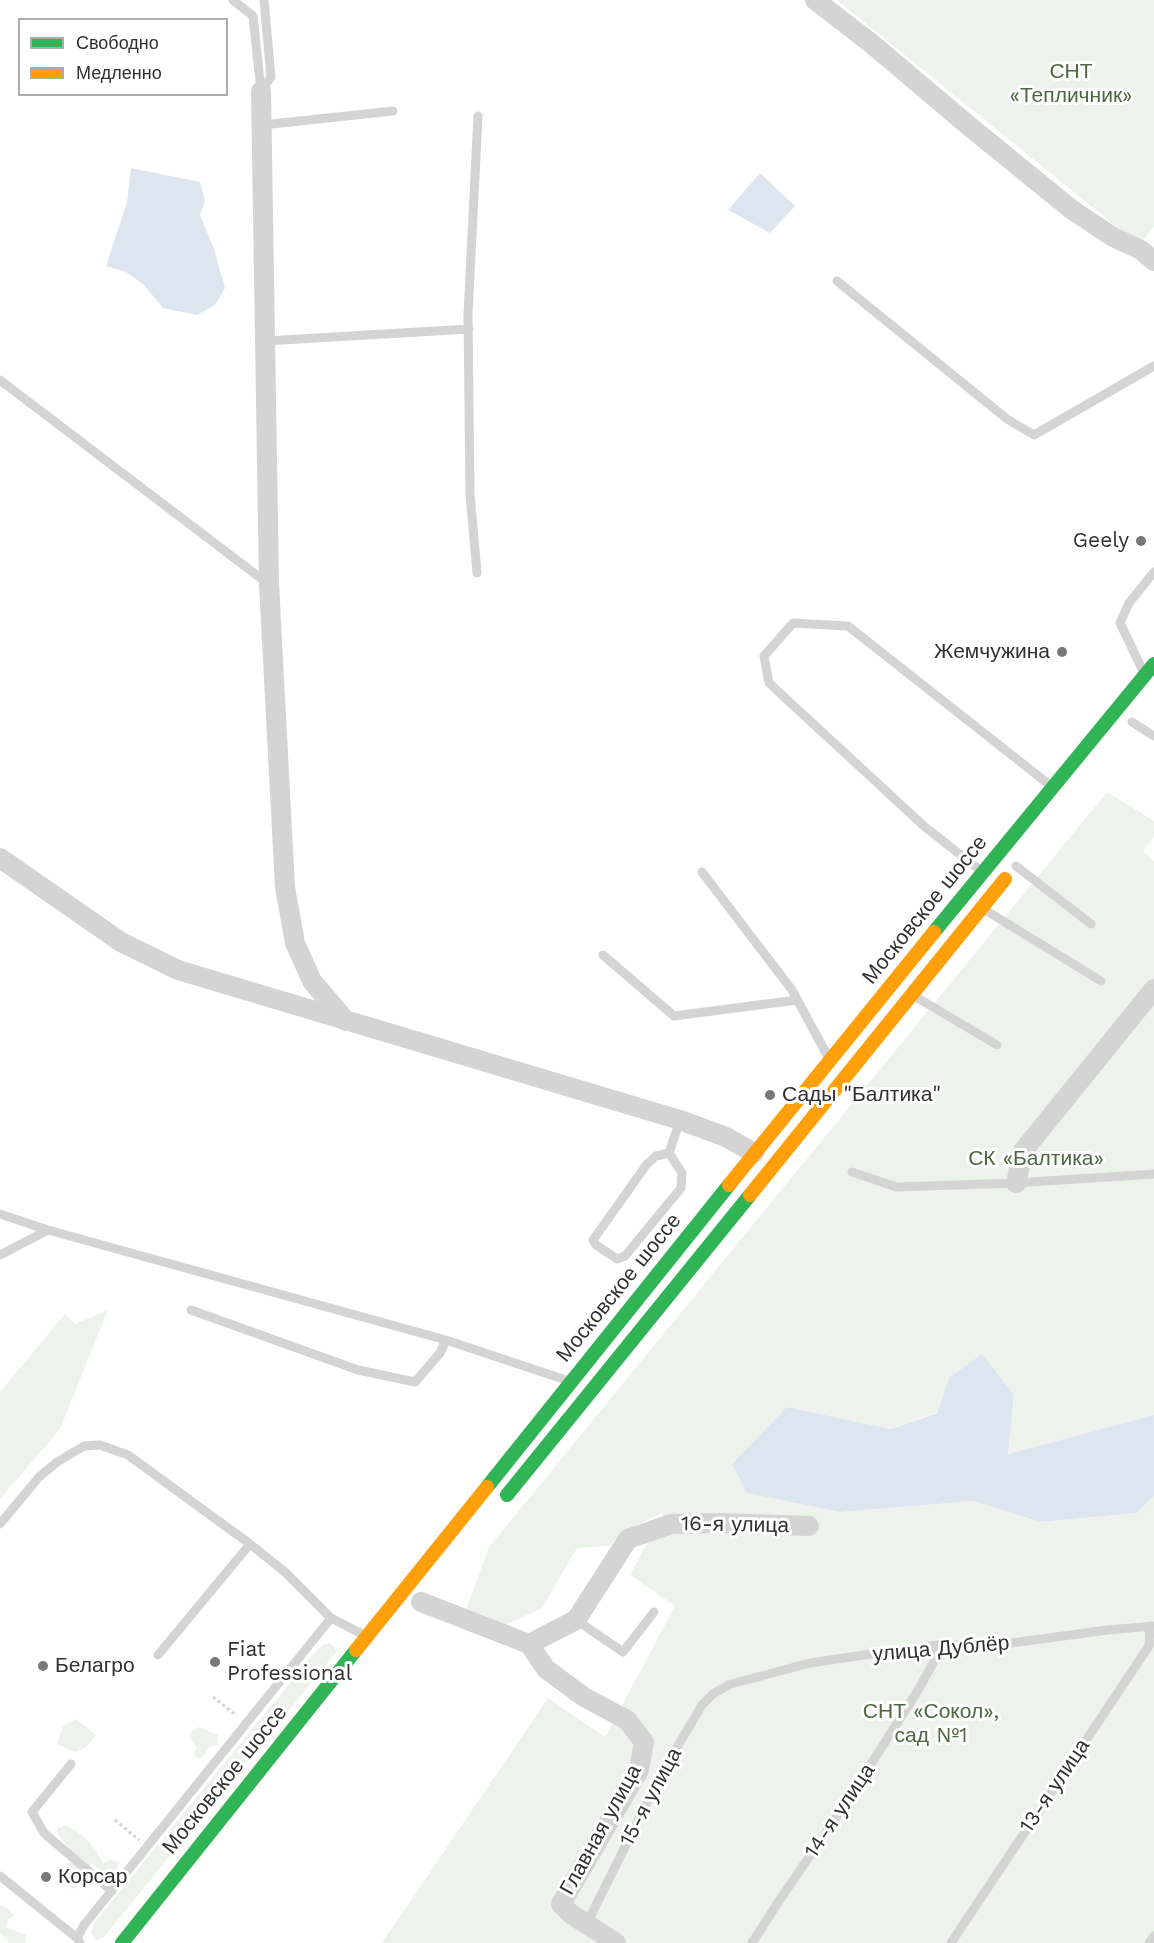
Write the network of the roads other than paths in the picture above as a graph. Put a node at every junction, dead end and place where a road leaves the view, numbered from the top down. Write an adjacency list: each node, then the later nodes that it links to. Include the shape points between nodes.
1 (233, 0): 4 (lane, via 253,16)
2 (264, 0): 4 (lane, via 271,77)
3 (815, 0): 8 (street, via 1071,209)
4 (261, 91): 7 (street)
5 (393, 111): 7 (lane)
6 (478, 116): 10 (lane)
7 (262, 125): 11 (street)
8 (1154, 261)
9 (837, 281): 12 (lane, via 1007,419 1034,435)
10 (469, 329): 11 (lane); 15 (lane, via 470,494)
11 (265, 342): 16 (street)
12 (1154, 366)
13 (0, 380): 16 (lane)
14 (1154, 572): 18 (lane, via 1129,603 1120,623)
15 (477, 573)
16 (269, 584): 33 (street, via 285,886 295,943 312,981)
17 (1154, 664): 18 (main road, Московское шоссе)
18 (1145, 675): 21 (main road, Московское шоссе)
19 (1132, 722): 20 (lane)
20 (1154, 736)
21 (1053, 788): 25 (main road, Московское шоссе); 25 (lane, via 848,626 793,622 764,656 769,684 925,827)
22 (0, 858): 33 (street, via 122,942 178,970)
23 (1019, 861): 26 (main road, Московское шоссе); 27 (lane)
24 (702, 872): 32 (lane)
25 (983, 873): 35 (main road, Московское шоссе)
26 (981, 908): 29 (lane); 31 (main road, Московское шоссе)
27 (1091, 924)
28 (603, 955): 32 (lane, via 674,1016)
29 (1101, 981)
30 (1154, 989): 42 (street, via 1023,1151)
31 (911, 994): 34 (lane); 39 (main road, Московское шоссе)
32 (797, 1000): 35 (lane)
33 (346, 1021): 36 (street)
34 (997, 1045)
35 (830, 1060): 38 (main road, Московское шоссе)
36 (680, 1120): 37 (lane); 38 (street, via 726,1137)
37 (669, 1153): 37 (lane, via 682,1173 681,1188 625,1256 617,1259 593,1240 647,1164 656,1156)
38 (754, 1154): 39 (main road); 48 (main road, Московское шоссе)
39 (771, 1167): 49 (main road, Московское шоссе)
40 (852, 1172): 42 (lane, via 896,1187)
41 (1154, 1174): 42 (lane)
42 (1016, 1184)
43 (0, 1214): 44 (lane)
44 (48, 1230): 45 (lane); 47 (lane)
45 (0, 1256)
46 (191, 1310): 47 (lane, via 358,1370 415,1382)
47 (446, 1340): 48 (lane)
48 (571, 1382): 58 (main road, Московское шоссе)
49 (495, 1510)
50 (0, 1524): 52 (lane, via 39,1477 57,1462 84,1446 100,1444 128,1455)
51 (809, 1526): 56 (street, 16-я улица, via 671,1524 628,1539)
52 (250, 1544): 55 (lane); 61 (lane)
53 (421, 1602): 59 (street)
54 (654, 1612): 56 (lane, via 623,1652)
55 (331, 1618): 58 (lane); 65 (lane)
56 (576, 1620): 59 (street)
57 (1152, 1626): 60 (lane, улица Дублёр, via 1011,1643); 72 (lane, 13-я улица, via 1149,1646)
58 (367, 1637): 69 (main road, Московское шоссе)
59 (529, 1644): 66 (street, Главная улица, via 546,1670 584,1697 627,1720 644,1742 639,1770 561,1904)
60 (938, 1646): 62 (lane, улица Дублёр, via 810,1663); 71 (lane, 14-я улица, via 937,1656 917,1692)
61 (158, 1655)
62 (731, 1684): 66 (lane, 15-я улица, via 702,1705 663,1771)
63 (71, 1764): 65 (lane, via 32,1812 44,1833)
64 (0, 1876): 68 (lane)
65 (112, 1891): 68 (lane, via 84,1925)
66 (587, 1923): 70 (street, Главная улица)
67 (1154, 1936): 73 (lane)
68 (79, 1940)
69 (122, 1943)
70 (616, 1943)
71 (752, 1943)
72 (951, 1943)
73 (1149, 1943)

